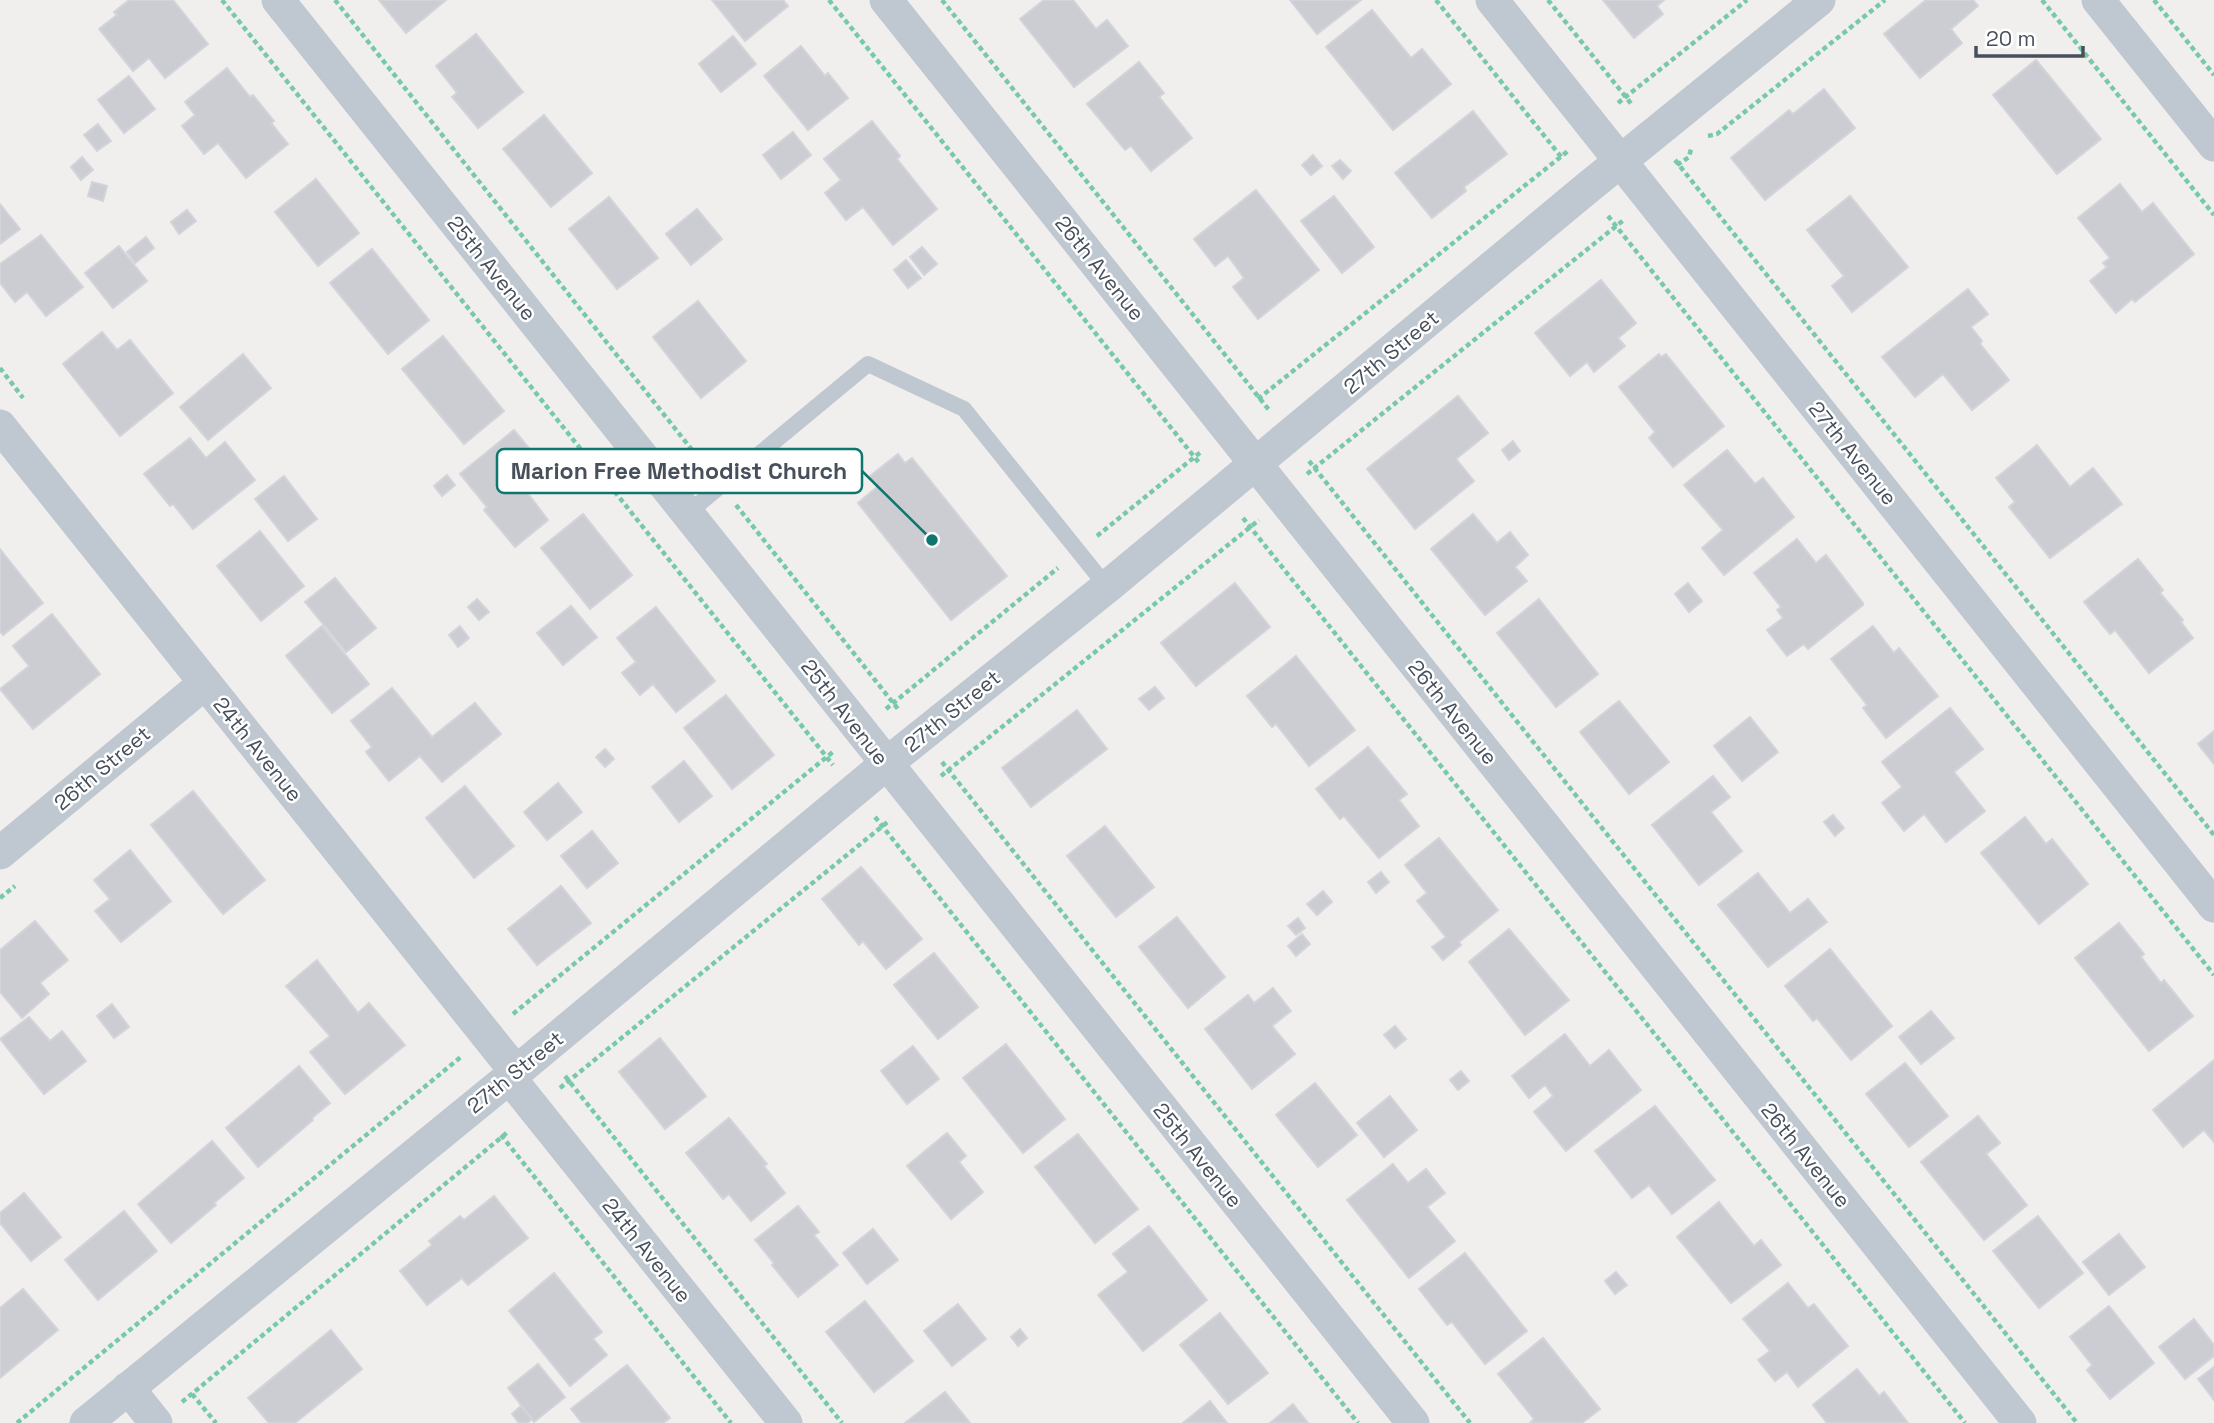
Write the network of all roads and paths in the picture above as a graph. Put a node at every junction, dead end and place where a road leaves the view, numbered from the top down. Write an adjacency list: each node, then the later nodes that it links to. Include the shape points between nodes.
1 (222, 0): 58 (path)
2 (278, 0): 47 (street, 25th Avenue)
3 (335, 0): 45 (path)
4 (829, 0): 40 (path)
5 (886, 0): 41 (street, 26th Avenue)
6 (942, 0): 34 (path)
7 (1436, 0): 25 (path)
8 (1492, 0): 26 (street, 27th Avenue)
9 (1548, 0): 17 (path)
10 (1747, 0): 17 (path)
11 (1819, 0): 26 (street, 27th Street)
12 (1885, 0): 20 (path, via 1717,134)
13 (2042, 0): 32 (path)
14 (2098, 0): 22 (street)
15 (2154, 0): 16 (path)
16 (2214, 75)
17 (1625, 97): 18 (path); 19 (path)
18 (1611, 108)
19 (1635, 110)
20 (1702, 137)
21 (1693, 144): 28 (path, via 1689,157)
22 (2214, 145)
23 (1573, 148): 25 (path)
24 (1671, 155): 28 (path)
25 (1561, 157): 27 (path); 34 (path)
26 (1620, 161): 41 (street, 27th Street); 68 (street, 27th Avenue)
27 (1566, 163)
28 (1679, 164): 29 (path); 66 (path)
29 (1669, 173)
30 (1604, 210): 33 (path)
31 (1631, 214): 33 (path)
32 (2214, 215)
33 (1616, 226): 42 (path); 69 (path)
34 (1260, 398): 35 (path); 36 (path)
35 (1252, 404)
36 (1273, 415)
37 (0, 426): 52 (street, 24th Avenue)
38 (1210, 444): 40 (path)
39 (1302, 452): 42 (path)
40 (1194, 457): 43 (path); 50 (path)
41 (1256, 464): 51 (street, 27th Street); 92 (street, 26th Avenue)
42 (1314, 468): 44 (path); 93 (path)
43 (1207, 473)
44 (1299, 480)
45 (721, 486): 47 (lane); 50 (lane, via 868,364 964,409); 53 (path)
46 (1237, 511): 49 (path)
47 (688, 513): 59 (street, 25th Avenue)
48 (1266, 514): 49 (path)
49 (1250, 527): 60 (path); 91 (path)
50 (1078, 552): 51 (lane); 53 (path)
51 (1107, 587): 59 (street, 27th Street)
52 (205, 683): 67 (street, 26th Street); 73 (street, 24th Avenue)
53 (893, 702): 54 (path); 55 (path)
54 (900, 711)
55 (877, 716)
56 (842, 744): 58 (path)
57 (936, 754): 60 (path)
58 (826, 757): 61 (path); 70 (path)
59 (886, 764): 73 (street, 27th Street); 89 (street, 25th Avenue)
60 (948, 770): 62 (path); 90 (path)
61 (840, 774)
62 (932, 783)
63 (868, 808): 65 (path)
64 (897, 814): 65 (path)
65 (882, 826): 74 (path); 88 (path)
66 (2214, 835)
67 (0, 852)
68 (2214, 906)
69 (2214, 975)
70 (505, 1021)
71 (468, 1051): 82 (path)
72 (563, 1074): 74 (path)
73 (512, 1075): 79 (street, 27th Street); 86 (street, 24th Avenue)
74 (569, 1081): 75 (path); 87 (path)
75 (554, 1093)
76 (518, 1123): 78 (path)
77 (496, 1128): 78 (path)
78 (502, 1137): 80 (path); 85 (path)
79 (128, 1388): 81 (street); 83 (street, 27th Street)
80 (192, 1394): 81 (path); 84 (path)
81 (166, 1415)
82 (17, 1423)
83 (86, 1423)
84 (216, 1423)
85 (731, 1423)
86 (786, 1423)
87 (842, 1423)
88 (1358, 1423)
89 (1413, 1423)
90 (1470, 1423)
91 (1965, 1423)
92 (2020, 1423)
93 (2077, 1423)

